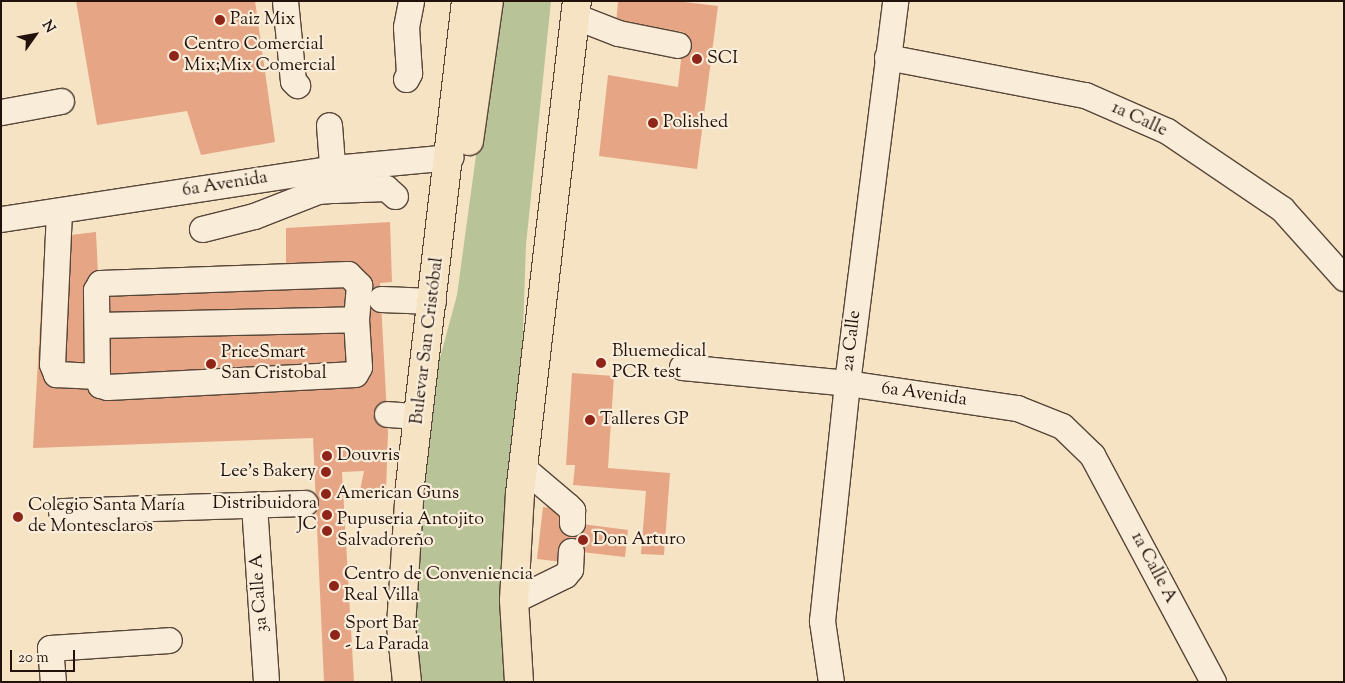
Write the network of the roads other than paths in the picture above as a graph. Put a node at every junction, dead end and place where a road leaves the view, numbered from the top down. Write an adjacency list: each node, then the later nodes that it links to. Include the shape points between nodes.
1 (285, 1): 10 (street, via 293,81)
2 (411, 1): 9 (street, via 406,26 409,74)
3 (466, 1): 14 (main road, Bulevar San Cristóbal)
4 (489, 1): 28 (main road, via 449,294)
5 (895, 1): 8 (street, 2a Calle)
6 (571, 6): 7 (street, via 618,33); 32 (main road)
7 (678, 45)
8 (887, 57): 20 (street, 1a Calle, via 1085,95 1166,131 1282,209); 27 (street, 2a Calle)
9 (406, 79)
10 (297, 85)
11 (61, 101): 12 (street)
12 (1, 112)
13 (330, 125): 15 (street)
14 (450, 157): 15 (street, 6a Avenida); 22 (main road, Bulevar San Cristóbal)
15 (334, 179): 16 (street, via 386,188); 17 (street, 6a Avenida); 19 (street, via 318,192 254,216)
16 (395, 196)
17 (58, 211): 18 (street, 6a Avenida); 26 (street, via 52,364 56,374)
18 (1, 219)
19 (202, 229)
20 (1344, 278)
21 (381, 299): 22 (street)
22 (433, 301): 28 (main road, Bulevar San Cristóbal)
23 (356, 319): 24 (street); 24 (street, via 359,285 348,274 107,281 100,283 96,290); 26 (street, via 359,368 355,374 347,376 107,387 100,385)
24 (98, 325): 26 (street)
25 (682, 367): 27 (street, 6a Avenida)
26 (97, 376)
27 (847, 383): 31 (street, 6a Avenida, via 1016,408 1062,426); 44 (street, 2a Calle, via 822,620)
28 (422, 389): 30 (main road, Bulevar San Cristóbal)
29 (387, 414): 30 (street)
30 (419, 416): 42 (main road, Bulevar San Cristóbal, via 410,485 401,626)
31 (1092, 455): 45 (street, 1a Calle A)
32 (522, 467): 36 (street, via 572,510); 38 (main road)
33 (305, 503): 34 (street)
34 (254, 505): 35 (street); 41 (street, 3a Calle A)
35 (61, 511)
36 (572, 523)
37 (571, 551): 38 (street, via 570,569 564,575)
38 (514, 600): 43 (main road)
39 (169, 640): 40 (street, via 50,648)
40 (53, 682)
41 (266, 682)
42 (407, 682)
43 (519, 682)
44 (830, 682)
45 (1213, 682)

